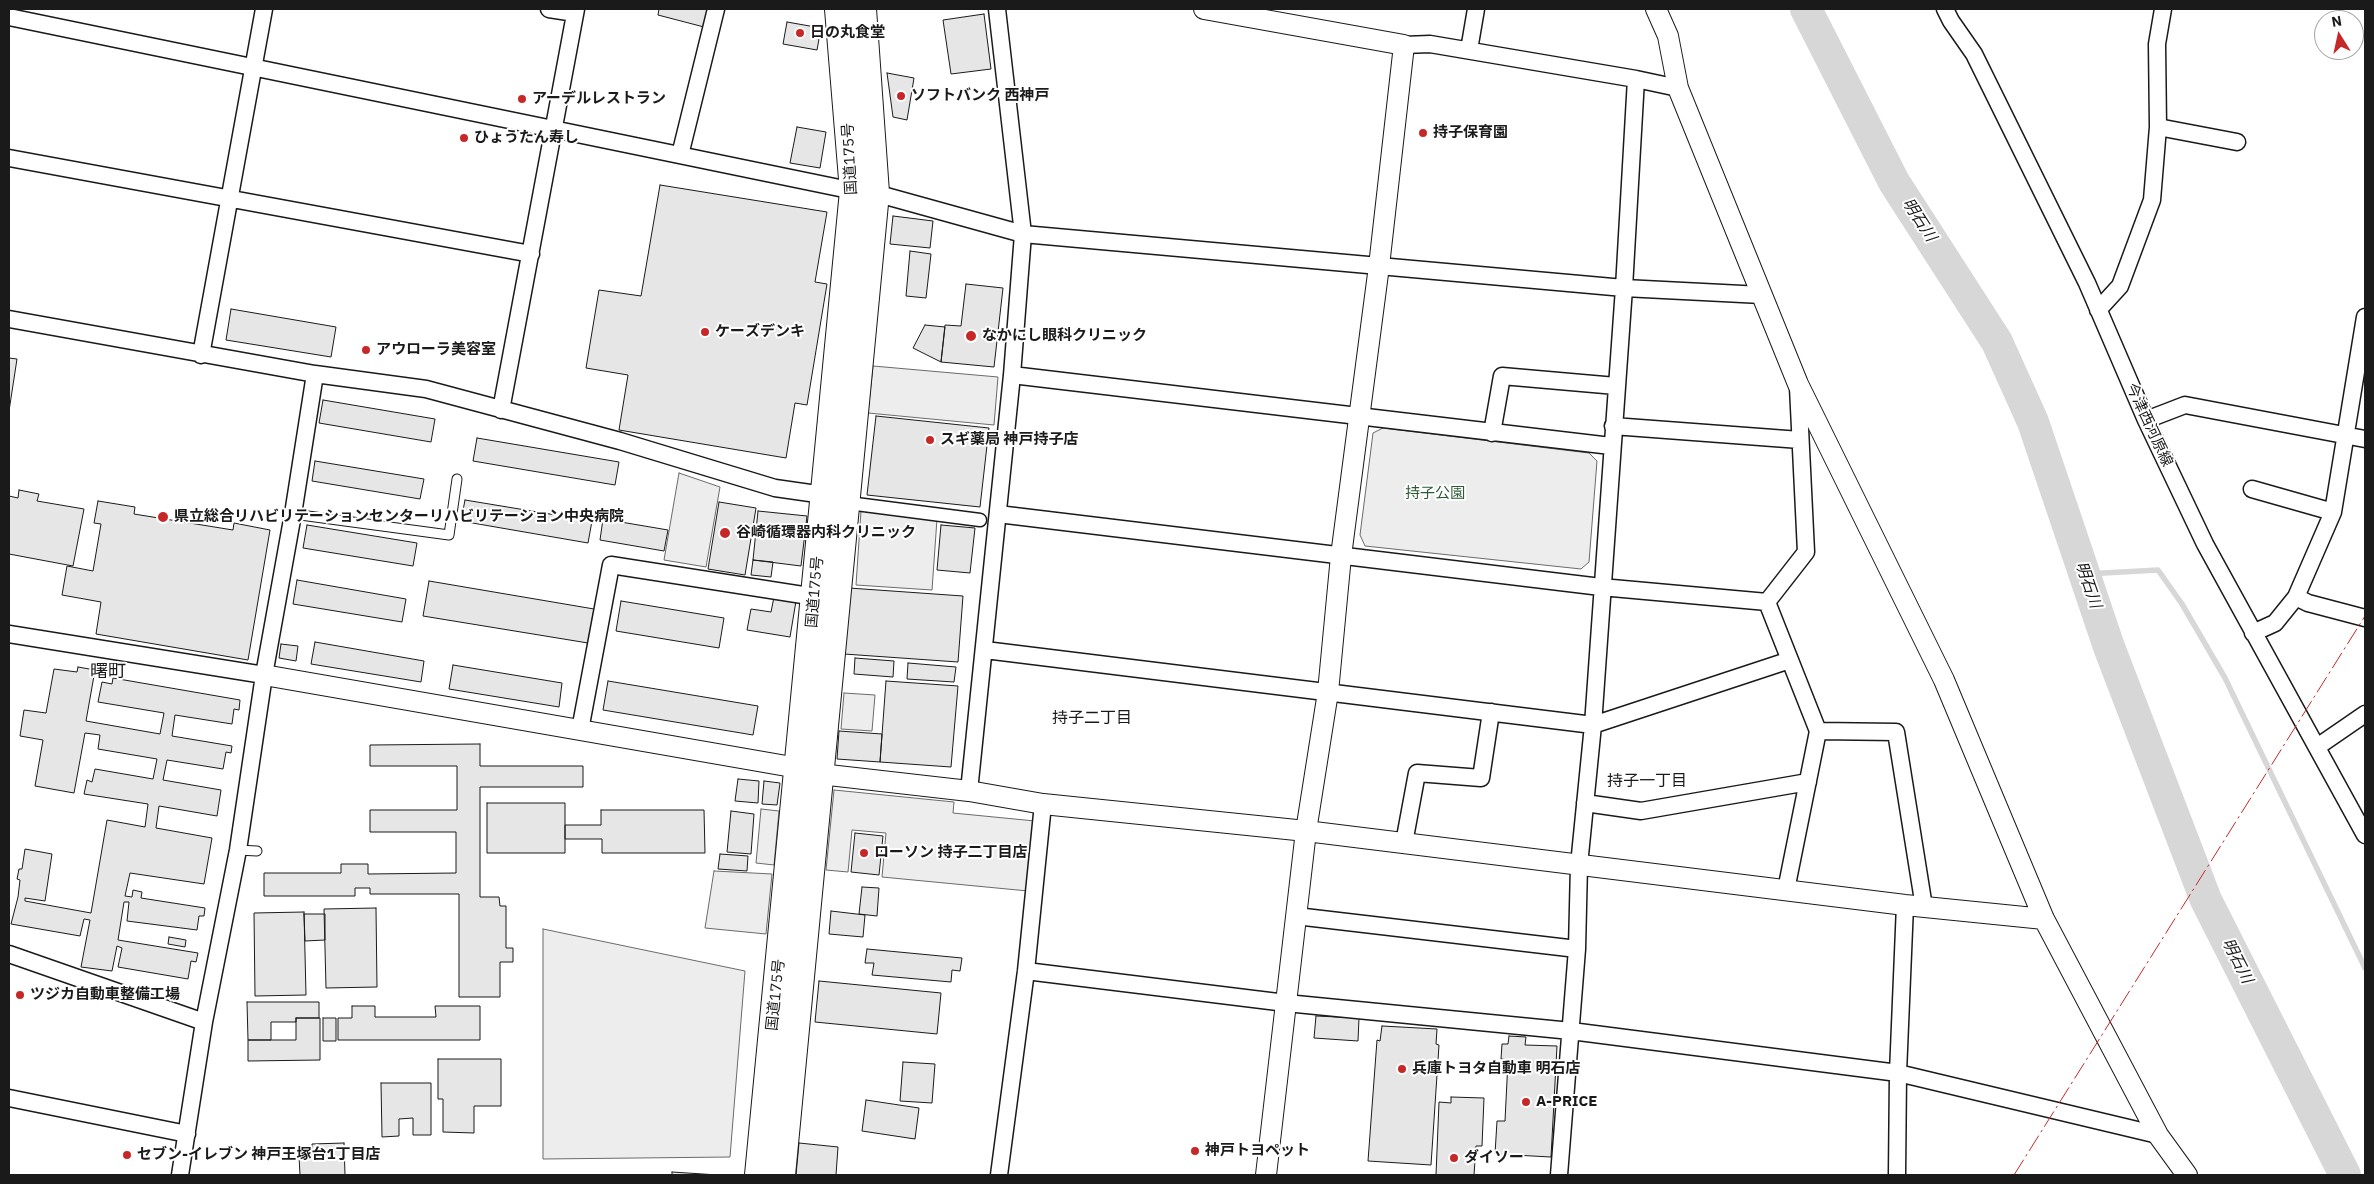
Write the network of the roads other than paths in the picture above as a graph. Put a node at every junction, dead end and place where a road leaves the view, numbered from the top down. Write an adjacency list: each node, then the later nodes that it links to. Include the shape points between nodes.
1 (264, 9): 16 (street)
2 (549, 9): 12 (street)
3 (716, 9): 22 (street)
4 (839, 9): 24 (highway, 国道175号)
5 (862, 9): 24 (highway, 国道175号)
6 (997, 9): 26 (street)
7 (1206, 9): 14 (street)
8 (1476, 9): 15 (street)
9 (1656, 9): 18 (street, via 1668,36)
10 (1945, 9): 31 (street, 今津西河原線, via 1974,54 2088,283)
11 (2163, 9): 19 (street, via 2157,44)
12 (576, 11): 20 (street)
13 (9, 17): 16 (street)
14 (1404, 45): 15 (street, via 1430,44); 28 (street)
15 (1469, 50): 17 (street)
16 (253, 67): 20 (street); 25 (street)
17 (1636, 79): 18 (street); 29 (street)
18 (1678, 88): 30 (street)
19 (2158, 128): 21 (street); 31 (street, via 2152,200 2120,286)
20 (552, 129): 22 (street); 27 (street)
21 (2237, 142)
22 (680, 155): 24 (street)
23 (9, 158): 25 (street)
24 (865, 192): 26 (street); 51 (highway, 国道175号)
25 (229, 198): 27 (street); 34 (street)
26 (1023, 234): 28 (street); 37 (street)
27 (530, 254): 40 (street)
28 (1379, 266): 29 (street); 41 (street)
29 (1624, 288): 30 (street); 39 (street)
30 (1762, 295): 38 (street)
31 (2098, 310): 42 (street, 今津西河原線)
32 (2365, 317): 35 (street)
33 (9, 320): 34 (street)
34 (201, 355): 36 (street)
35 (2362, 360): 45 (street)
36 (315, 374): 40 (street, via 426,389); 53 (street)
37 (1012, 376): 41 (street); 54 (street)
38 (1798, 384): 47 (street); 88 (street, via 1944,680)
39 (1616, 386): 43 (street); 44 (street, via 1502,376)
40 (501, 410): 51 (street, via 775,488)
41 (1359, 418): 44 (street); 56 (street)
42 (2146, 420): 45 (street, via 2185,404); 62 (street, 今津西河原線, via 2205,544)
43 (1613, 426): 47 (street); 48 (street)
44 (1492, 432): 48 (street)
45 (2346, 434): 46 (street); 52 (street)
46 (2365, 438)
47 (1800, 440): 60 (street, via 1806,552)
48 (1611, 446): 57 (street)
49 (457, 479): 53 (lane, via 449,535)
50 (2252, 489): 52 (street)
51 (842, 499): 55 (street); 59 (highway, 国道175号)
52 (2333, 512): 58 (street)
53 (293, 514): 66 (street)
54 (998, 514): 56 (street); 64 (street)
55 (980, 520)
56 (1341, 556): 57 (street); 67 (street)
57 (1601, 587): 60 (street); 70 (street)
58 (2296, 597): 61 (street); 62 (street, via 2275,623)
59 (826, 598): 71 (street, via 611,565); 74 (highway, 国道175号)
60 (1767, 602): 65 (street)
61 (2365, 618)
62 (2253, 633): 73 (street, 今津西河原線)
63 (9, 634): 66 (street)
64 (985, 650): 67 (street); 76 (street)
65 (1790, 660): 70 (street); 72 (street)
66 (264, 675): 71 (street); 82 (street)
67 (1328, 692): 68 (street); 79 (street)
68 (1491, 712): 70 (street); 81 (street, via 1481,778 1417,773)
69 (2365, 714): 73 (street)
70 (1593, 725): 77 (street)
71 (580, 730): 74 (street)
72 (1818, 731): 75 (street); 86 (street, via 1896,732)
73 (2317, 747): 80 (street, 今津西河原線)
74 (809, 771): 76 (street); 100 (highway, 国道175号); 101 (highway, 国道175号)
75 (1808, 782): 77 (street, via 1641,811); 85 (street)
76 (970, 791): 78 (street)
77 (1585, 803): 84 (street)
78 (1042, 804): 79 (street); 91 (street)
79 (1306, 831): 81 (street); 87 (street)
80 (2365, 835)
81 (1404, 843): 84 (street)
82 (238, 850): 83 (lane); 93 (street)
83 (257, 851)
84 (1579, 865): 85 (street); 89 (street)
85 (1786, 890): 86 (street)
86 (1915, 906): 88 (street); 95 (street)
87 (1296, 916): 89 (street); 92 (street)
88 (2044, 919): 98 (street)
89 (1577, 949): 94 (street)
90 (9, 954): 93 (street)
91 (1026, 971): 92 (street); 102 (street)
92 (1286, 1003): 94 (street); 103 (street)
93 (204, 1022): 97 (street)
94 (1571, 1031): 95 (street); 104 (street)
95 (1898, 1073): 98 (street); 105 (street)
96 (9, 1098): 97 (street)
97 (187, 1134): 99 (street)
98 (2158, 1135): 106 (street)
99 (180, 1175)
100 (759, 1175)
101 (781, 1175)
102 (999, 1175)
103 (1266, 1175)
104 (1559, 1175)
105 (1897, 1175)
106 (2187, 1175)

